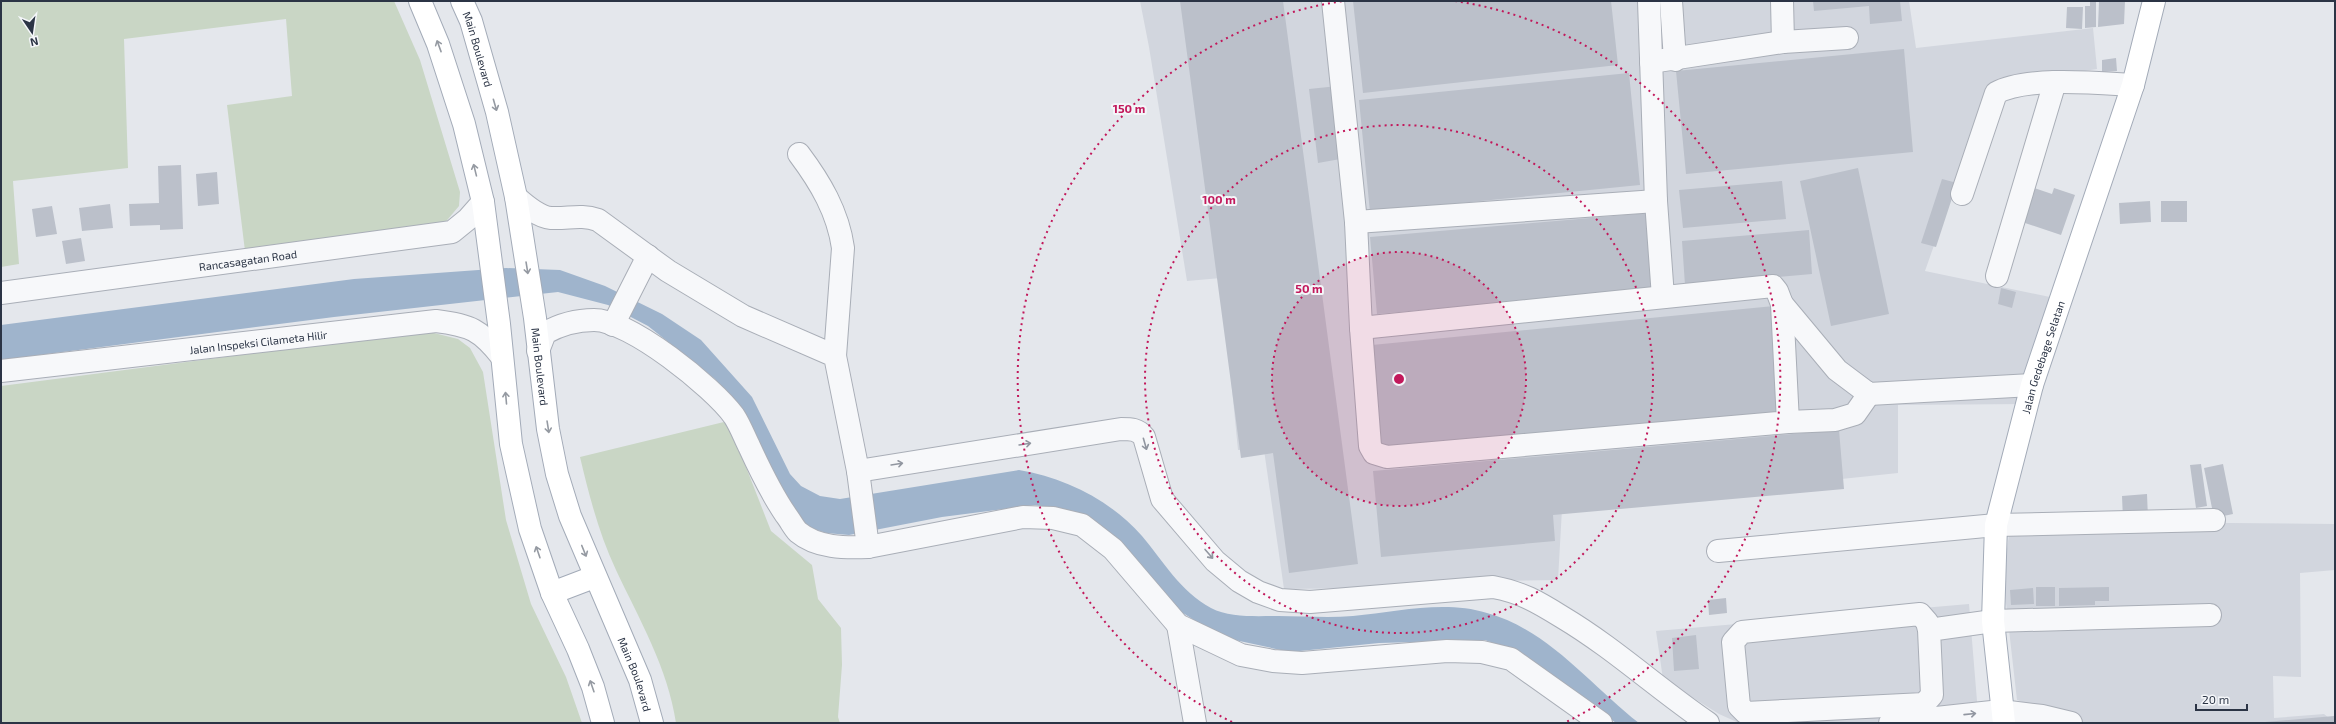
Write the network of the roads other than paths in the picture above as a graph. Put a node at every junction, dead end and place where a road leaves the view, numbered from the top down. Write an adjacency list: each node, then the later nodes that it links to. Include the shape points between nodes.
1 (420, 1): 18 (main road, one-way to 1, via 464,124 438,44)
2 (462, 1): 16 (main road, Main Boulevard, one-way to 16, via 471,21 497,112)
3 (1333, 1): 19 (street)
4 (1649, 1): 11 (street)
5 (1671, 1): 10 (street)
6 (1782, 1): 9 (street)
7 (2154, 1): 13 (main road, Jalan Gedebage Selatan)
8 (1847, 38): 9 (street)
9 (1783, 42): 10 (street)
10 (1675, 60): 11 (street)
11 (1651, 62): 17 (street)
12 (2056, 82): 13 (street); 15 (street, via 2005,88 1996,93); 21 (street)
13 (2133, 85): 31 (main road, Jalan Gedebage Selatan)
14 (799, 154): 28 (street, via 823,188 842,238 843,248)
15 (1962, 194)
16 (516, 197): 20 (street, via 528,208 550,218 586,216 598,220); 27 (main road, Main Boulevard, one-way to 27)
17 (1656, 201): 19 (street); 23 (street)
18 (483, 202): 22 (street, Rancasagatan Road, via 452,232); 29 (main road)
19 (1356, 222): 26 (street)
20 (648, 256): 25 (street); 28 (street, via 668,271 743,316)
21 (1997, 276)
22 (1, 293)
23 (1663, 297): 24 (street, via 1773,286); 26 (street)
24 (1782, 304): 32 (street, via 1837,370); 33 (street)
25 (616, 320): 27 (street, via 563,323 545,333); 37 (street, via 688,370 714,392 735,417 774,497 798,532 821,544 847,548)
26 (1361, 328): 33 (street, via 1370,446 1374,453 1387,457)
27 (538, 351): 39 (main road, Main Boulevard, one-way to 39, via 548,429 557,474)
28 (826, 351): 34 (street)
29 (502, 357): 30 (street, Jalan Inspeksi Cilameta Hilir, via 487,338 463,324 436,321); 40 (main road, one-way to 29, via 530,529 511,444)
30 (1, 371)
31 (2032, 385): 32 (street); 36 (main road, Jalan Gedebage Selatan)
32 (1869, 394): 33 (street, via 1855,414 1836,420)
33 (1788, 422)
34 (858, 470): 37 (street); 50 (street, one-way to 50, via 1134,429 1144,438 1158,490 1166,504 1215,561 1239,581 1258,592 1280,600 1310,602 1493,587 1514,591 1596,637)
35 (2214, 520): 36 (street)
36 (1996, 525): 38 (street); 42 (main road, Jalan Gedebage Selatan)
37 (867, 540): 43 (street, via 1023,517 1053,518 1082,525 1113,549)
38 (1718, 551)
39 (594, 577): 40 (main road); 47 (main road, Main Boulevard, via 640,680)
40 (552, 593): 46 (main road, one-way to 40, via 593,687)
41 (2210, 615): 42 (street)
42 (1992, 621): 44 (street); 45 (main road, Jalan Gedebage Selatan)
43 (1178, 625): 48 (street); 49 (street, via 1241,655 1273,661 1302,663 1447,651 1482,652 1511,659)
44 (1929, 630): 44 (street, via 1932,695 1924,704 1746,713 1739,706 1733,642 1742,632 1920,614 1927,622)
45 (2003, 717): 51 (street, one-way to 45); 52 (street, via 2042,716)
46 (603, 723)
47 (652, 723)
48 (1195, 723)
49 (1601, 723)
50 (1708, 723)
51 (1890, 723)
52 (2070, 723)

